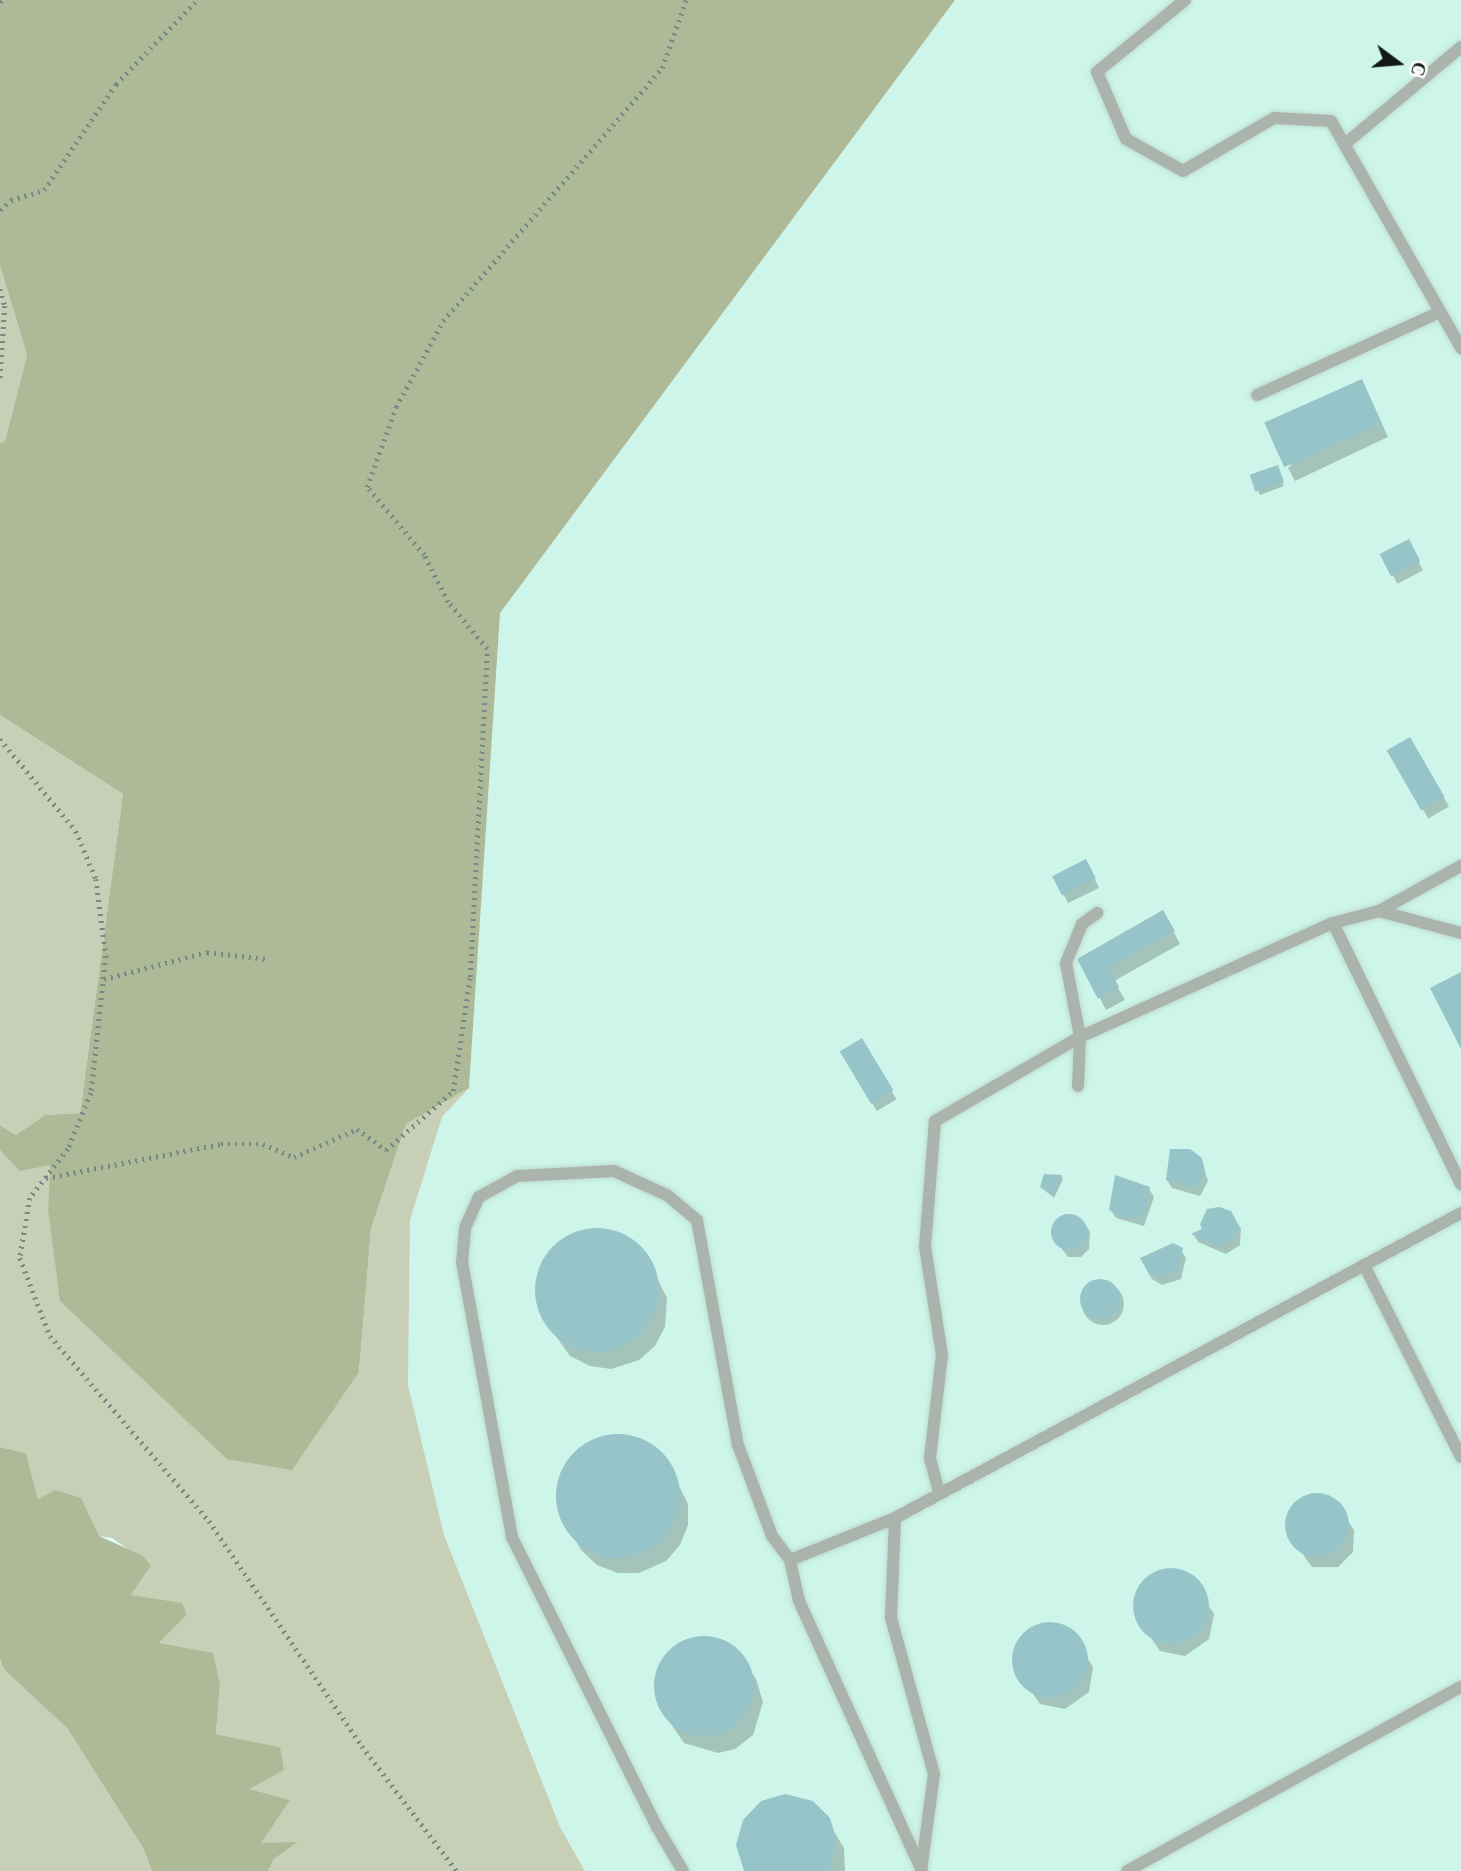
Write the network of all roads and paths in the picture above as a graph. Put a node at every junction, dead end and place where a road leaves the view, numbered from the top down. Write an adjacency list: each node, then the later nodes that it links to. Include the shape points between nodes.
1 (197, 0): 7 (path, via 116,84 44,190)
2 (686, 0): 24 (path, via 662,68 443,321 396,407 366,488 424,555 448,602 487,649 470,977 453,1091 386,1150 357,1129 294,1157 263,1144 221,1144)
3 (1185, 0): 5 (lane, via 1097,72 1126,139 1183,171 1274,118 1331,121)
4 (1461, 47): 5 (lane)
5 (1345, 144): 10 (lane)
6 (0, 198): 7 (path)
7 (11, 200): 8 (path)
8 (0, 210)
9 (0, 289): 12 (path, via 5,306)
10 (1440, 312): 11 (lane); 13 (lane)
11 (1459, 340)
12 (0, 382)
13 (1257, 395)
14 (0, 739): 21 (path, via 76,831 96,879 106,956)
15 (1461, 866): 16 (lane)
16 (1379, 911): 18 (lane); 19 (lane)
17 (1097, 913): 22 (lane, via 1082,924 1066,964)
18 (1333, 923): 22 (lane); 25 (lane)
19 (1461, 933)
20 (266, 959): 21 (path, via 207,952)
21 (104, 979): 24 (path, via 91,1093 68,1149)
22 (1080, 1037): 23 (lane); 29 (lane, via 935,1121 925,1247 942,1355 930,1458)
23 (1078, 1086)
24 (46, 1178): 33 (path, via 30,1198 20,1258 50,1336 209,1521 362,1746)
25 (1461, 1184)
26 (1461, 1213): 27 (lane)
27 (1364, 1265): 28 (lane); 29 (lane)
28 (1461, 1457)
29 (939, 1492): 30 (lane)
30 (895, 1518): 31 (lane); 35 (lane, via 891,1618 934,1774)
31 (790, 1560): 34 (lane, via 772,1536 738,1445 697,1220 667,1195 614,1171 517,1176 479,1197 465,1228 462,1263 512,1537); 35 (lane, via 799,1601)
32 (1461, 1687): 36 (lane)
33 (457, 1871)
34 (683, 1871)
35 (921, 1871)
36 (1127, 1871)

